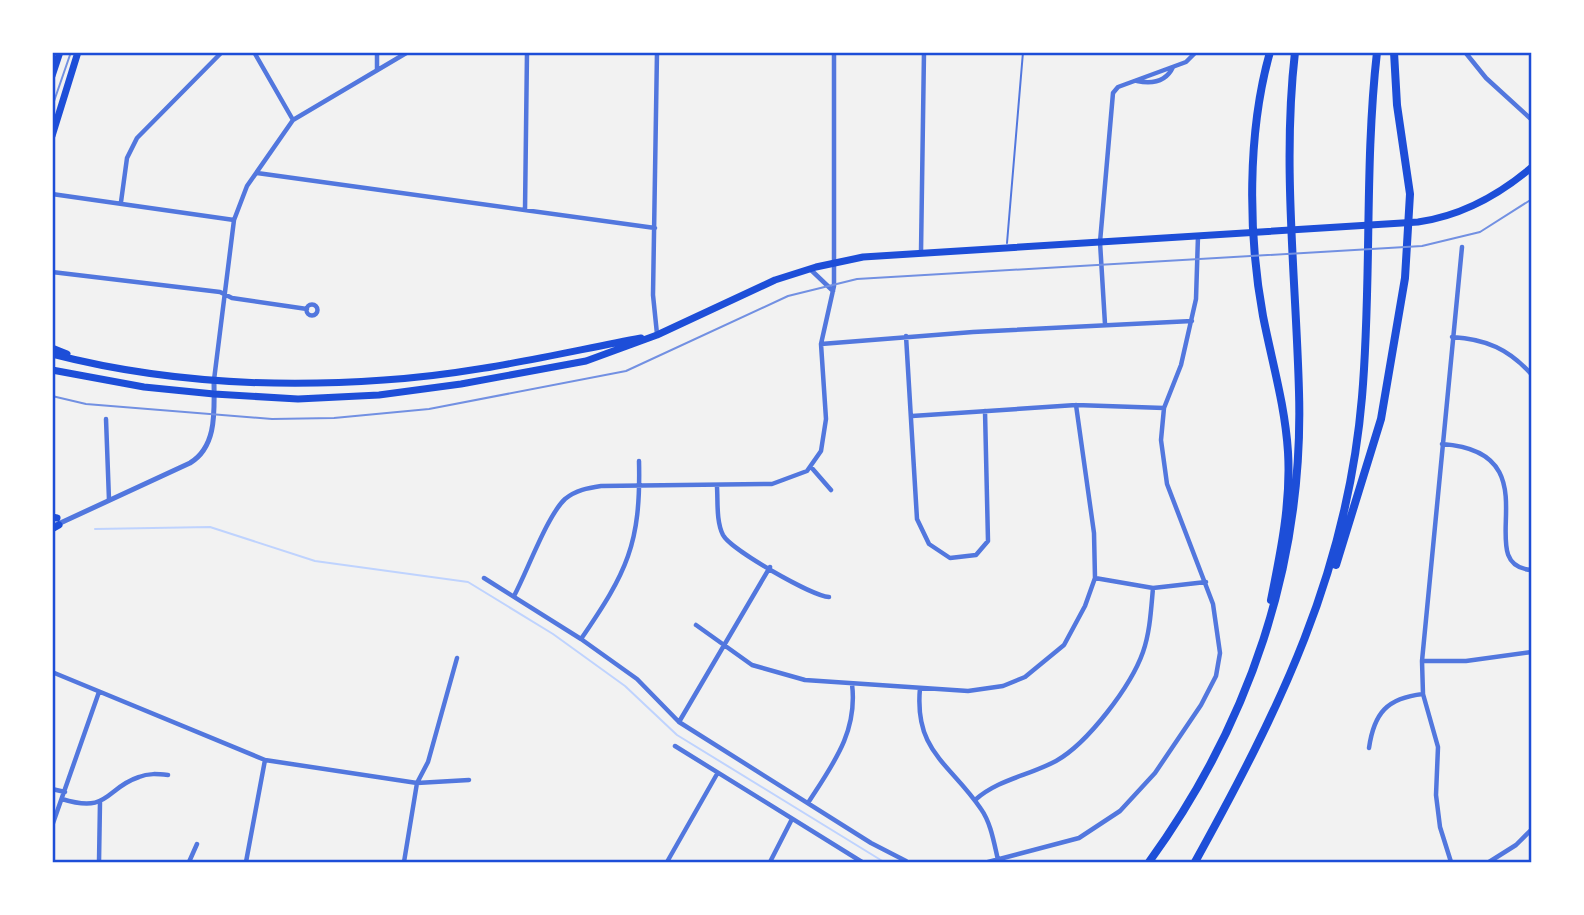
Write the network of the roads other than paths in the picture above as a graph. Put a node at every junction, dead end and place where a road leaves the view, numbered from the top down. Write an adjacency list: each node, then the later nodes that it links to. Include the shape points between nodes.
1 (60, 52): 20 (main road)
2 (78, 52): 24 (main road)
3 (222, 52): 28 (street, via 137,138 127,158)
4 (254, 52): 23 (street)
5 (377, 52): 19 (street)
6 (408, 52): 19 (street)
7 (527, 52): 29 (street)
8 (657, 52): 32 (street)
9 (834, 52): 39 (street)
10 (924, 52): 38 (street)
11 (1023, 52): 37 (lane)
12 (1196, 52): 18 (street)
13 (1270, 52): 33 (highway, via 1254,138)
14 (1295, 52): 84 (highway, via 1290,204 1300,392 1298,455 1286,556)
15 (1377, 52): 79 (highway, via 1358,436 1341,529)
16 (1394, 52): 31 (highway)
17 (1465, 52): 22 (street)
18 (1174, 66): 21 (street); 21 (street, via 1160,81)
19 (377, 69): 23 (street)
20 (53, 71)
21 (1135, 80): 35 (street, via 1113,93)
22 (1531, 120)
23 (293, 121): 26 (street)
24 (52, 136)
25 (1531, 167): 31 (main road, via 1471,207 1437,220)
26 (257, 173): 29 (street); 30 (street, via 242,195)
27 (52, 194): 28 (street)
28 (121, 202): 30 (street)
29 (525, 210): 32 (street)
30 (234, 220): 43 (street)
31 (1410, 223): 33 (main road); 79 (highway, via 1381,419 1346,537)
32 (655, 228): 47 (street)
33 (1255, 230): 34 (main road); 84 (highway, via 1263,316 1284,410 1289,477)
34 (1198, 235): 35 (main road); 45 (street, via 1198,286)
35 (1100, 242): 37 (main road); 46 (street)
36 (1462, 247): 49 (street)
37 (1007, 248): 38 (main road)
38 (921, 252): 39 (main road)
39 (834, 262): 40 (main road); 42 (street)
40 (810, 269): 42 (street); 47 (main road, via 746,292)
41 (52, 272): 43 (street)
42 (833, 292): 50 (street)
43 (225, 294): 44 (street); 56 (street)
44 (307, 309)
45 (1192, 321): 46 (street); 59 (street)
46 (1105, 324): 48 (street)
47 (657, 335): 56 (main road, via 385,380 304,384); 57 (main road, via 586,361 379,395)
48 (906, 337): 50 (street); 61 (street)
49 (1452, 337): 55 (street, via 1492,344); 63 (street)
50 (821, 344): 65 (street, via 825,433)
51 (52, 348): 53 (main road)
52 (52, 354): 53 (main road)
53 (107, 366): 56 (main road)
54 (52, 371): 57 (main road)
55 (1531, 375)
56 (214, 380): 57 (street)
57 (214, 394): 69 (street, via 211,430 203,453)
58 (1076, 405): 59 (street); 60 (street); 74 (street, via 1094,533)
59 (1164, 408): 75 (street, via 1161,440 1167,484)
60 (985, 411): 61 (street); 61 (street, via 986,545 968,558 943,555 923,536 915,509)
61 (912, 416)
62 (106, 419): 69 (street)
63 (1442, 444): 72 (street, via 1480,451 1501,471 1507,554 1516,566); 86 (street)
64 (639, 461): 67 (street)
65 (811, 467): 66 (street, via 781,482); 68 (street)
66 (717, 486): 67 (street); 71 (street, via 723,535 744,554)
67 (639, 487): 77 (street, via 586,488 565,499); 81 (street, via 625,569)
68 (831, 490)
69 (109, 500): 70 (street)
70 (54, 522)
71 (770, 567): 78 (street, via 810,592); 82 (street)
72 (1531, 570)
73 (484, 578): 77 (street)
74 (1095, 578): 76 (street); 89 (street, via 1064,645 1025,677 980,690)
75 (1206, 582): 76 (street); 111 (street, via 1219,634 1218,669 1201,705 1154,773 1120,811 1079,838)
76 (1153, 589): 103 (street, via 1150,626 1137,665 1090,732 1059,759 997,783)
77 (514, 596): 81 (street)
78 (829, 597)
79 (1312, 623): 121 (highway, via 1268,728)
80 (696, 625): 82 (street)
81 (581, 639): 92 (street, via 637,679)
82 (724, 646): 88 (street, via 752,665 771,671); 92 (street)
83 (1531, 652): 86 (street, via 1489,659)
84 (1261, 654): 120 (highway, via 1205,779)
85 (457, 658): 99 (street, via 428,762)
86 (1422, 661): 91 (street)
87 (52, 673): 90 (street)
88 (852, 684): 89 (street); 105 (street, via 850,731)
89 (920, 688): 103 (street, via 921,726 927,745)
90 (99, 692): 95 (street); 101 (street)
91 (1423, 694): 94 (street, via 1402,698 1380,710); 122 (street, via 1437,740 1437,803)
92 (678, 722): 105 (street)
93 (675, 746): 96 (street)
94 (1369, 748)
95 (265, 760): 99 (street); 114 (street)
96 (717, 774): 106 (street); 116 (street)
97 (167, 775): 104 (street, via 136,778)
98 (469, 780): 99 (street)
99 (417, 783): 115 (street)
100 (52, 789): 101 (street)
101 (65, 792): 102 (street)
102 (62, 799): 104 (street); 107 (street)
103 (975, 800): 111 (street, via 988,823)
104 (100, 802): 112 (street)
105 (808, 803): 110 (street)
106 (792, 819): 117 (street); 118 (street)
107 (52, 826)
108 (1531, 829): 123 (street)
109 (197, 844): 113 (street)
110 (906, 860)
111 (998, 860): 119 (street)
112 (99, 863)
113 (189, 863)
114 (246, 863)
115 (404, 863)
116 (667, 863)
117 (771, 863)
118 (862, 863)
119 (988, 863)
120 (1149, 863)
121 (1195, 863)
122 (1451, 863)
123 (1489, 863)

